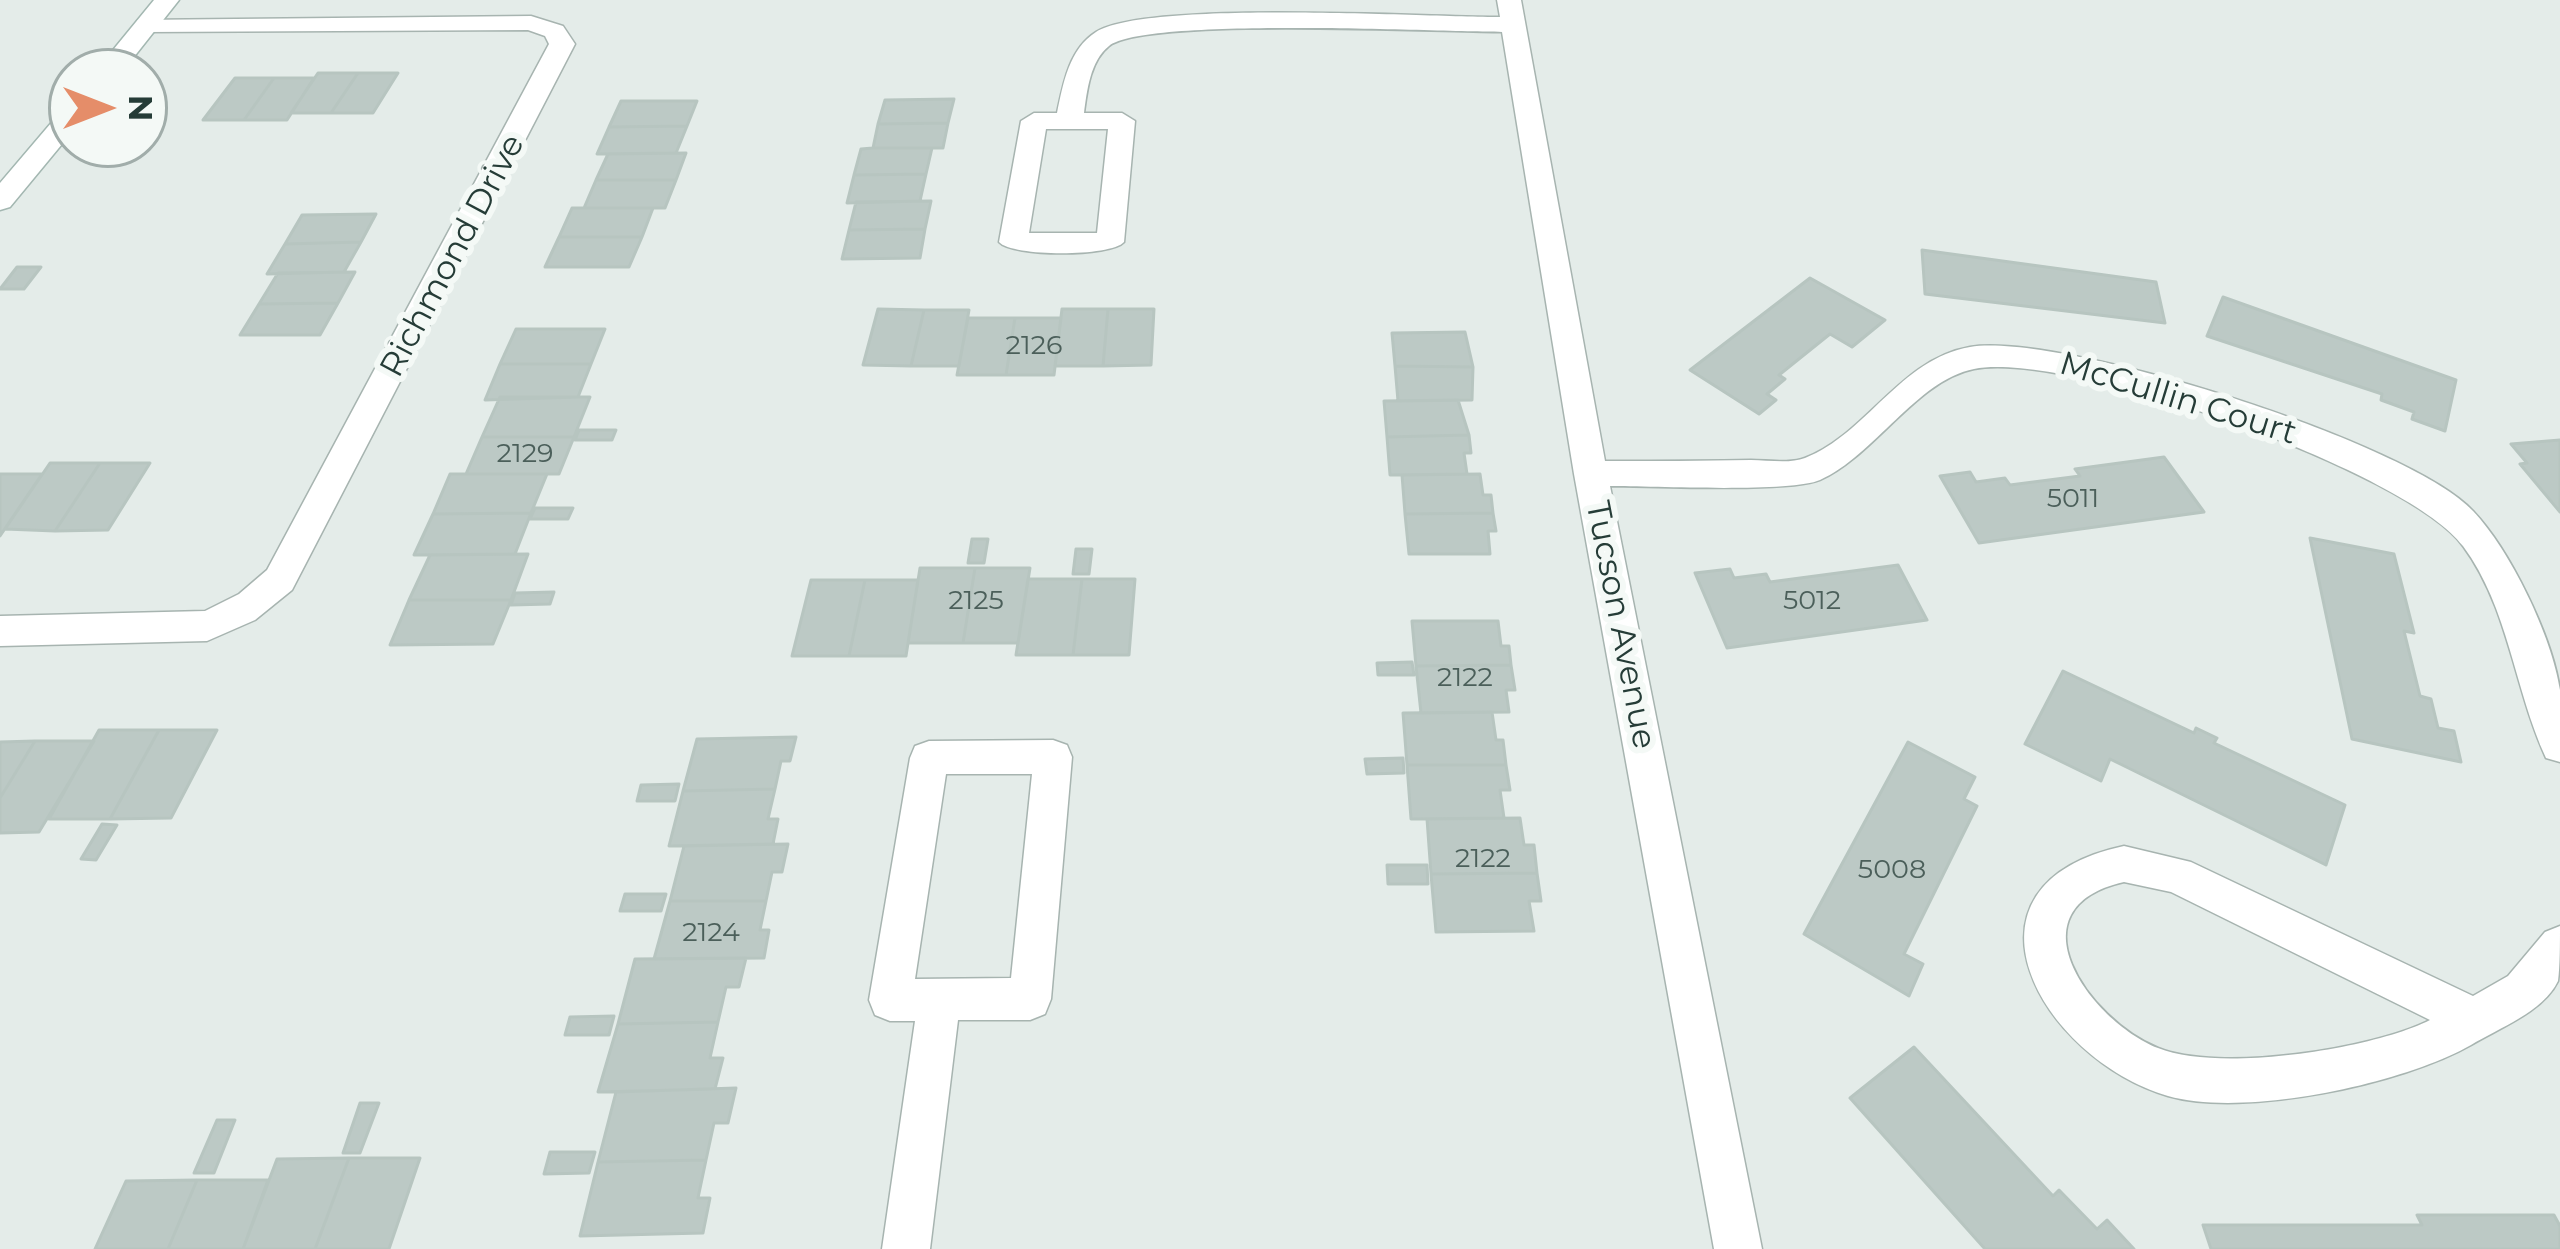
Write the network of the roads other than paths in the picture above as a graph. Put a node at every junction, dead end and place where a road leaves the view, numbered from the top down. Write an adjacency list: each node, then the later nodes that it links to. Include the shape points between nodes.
1 (167, 0): 3 (street)
2 (1512, 13): 5 (street, via 1127,27 1082,58); 8 (street, Tucson Avenue)
3 (147, 25): 4 (street); 9 (street, Richmond Drive, via 531,23 554,31 562,44 274,588 208,626)
4 (128, 48)
5 (1069, 121): 5 (street, via 1122,121 1110,242 1013,242 1034,121)
6 (48, 144): 7 (street)
7 (0, 201)
8 (1591, 474): 10 (street, McCullin Court, via 1807,472 1942,370 1973,356 2053,359 2351,453 2456,513 2485,549 2510,604); 15 (street, Tucson Avenue)
9 (0, 631)
10 (2560, 746)
11 (2560, 946): 13 (street, via 2523,991)
12 (939, 1000): 12 (street, via 1030,999 1053,757 929,758 890,1000); 14 (street)
13 (2474, 1019): 13 (street, via 2372,1061 2225,1079 2173,1076 2102,1040 2075,1012 2056,982 2046,917 2078,874 2151,867)
14 (906, 1249)
15 (1738, 1249)

